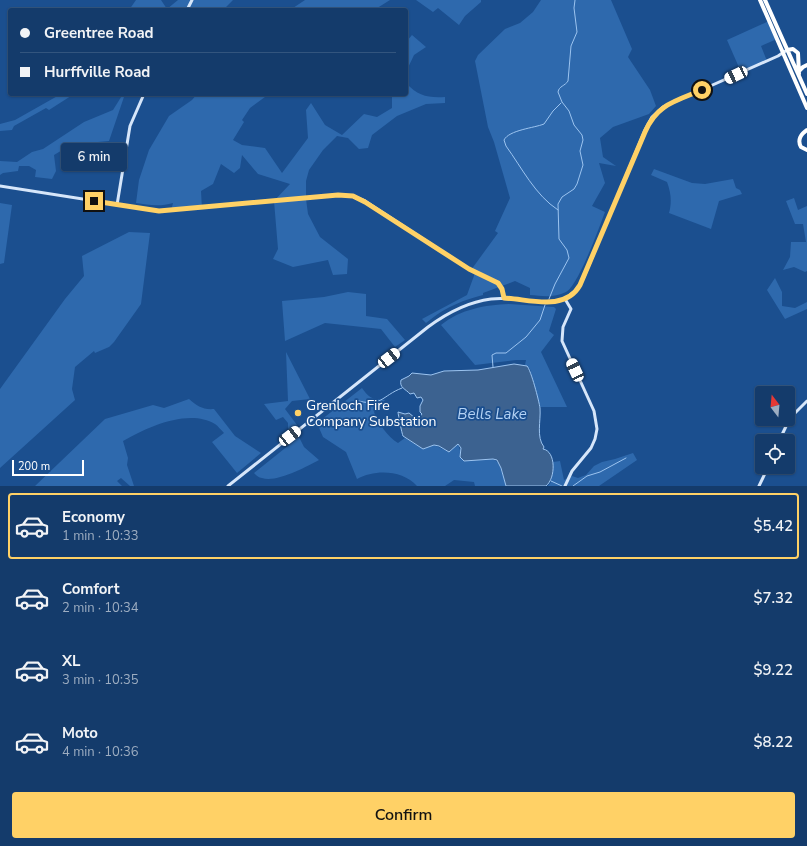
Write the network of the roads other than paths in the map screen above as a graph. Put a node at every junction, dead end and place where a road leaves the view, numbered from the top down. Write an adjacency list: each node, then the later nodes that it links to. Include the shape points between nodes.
1 (760, 0): 3 (highway)
2 (765, 0): 3 (highway)
3 (785, 52): 4 (highway, via 793,49 797,51); 7 (highway); 10 (highway); 16 (street, via 669,104 655,114 580,285 574,294)
4 (799, 60): 5 (highway); 6 (highway)
5 (807, 65): 6 (highway)
6 (799, 71): 7 (highway)
7 (801, 80): 8 (highway)
8 (807, 94)
9 (143, 96): 14 (street, via 130,126)
10 (807, 108)
11 (807, 130): 12 (highway, via 801,135 799,142 801,147)
12 (807, 150)
13 (0, 186): 14 (street)
14 (117, 205): 15 (street, via 167,211 324,196 353,196 469,269 498,283)
15 (504, 298): 16 (street, via 549,302); 20 (street, via 471,303 443,316)
16 (565, 299): 21 (street, via 571,309 563,327 562,341 594,411 597,429 596,439 591,448 572,471)
17 (807, 401): 18 (street, via 790,418)
18 (782, 434)
19 (765, 474): 22 (street)
20 (228, 486)
21 (565, 486)
22 (759, 486)

